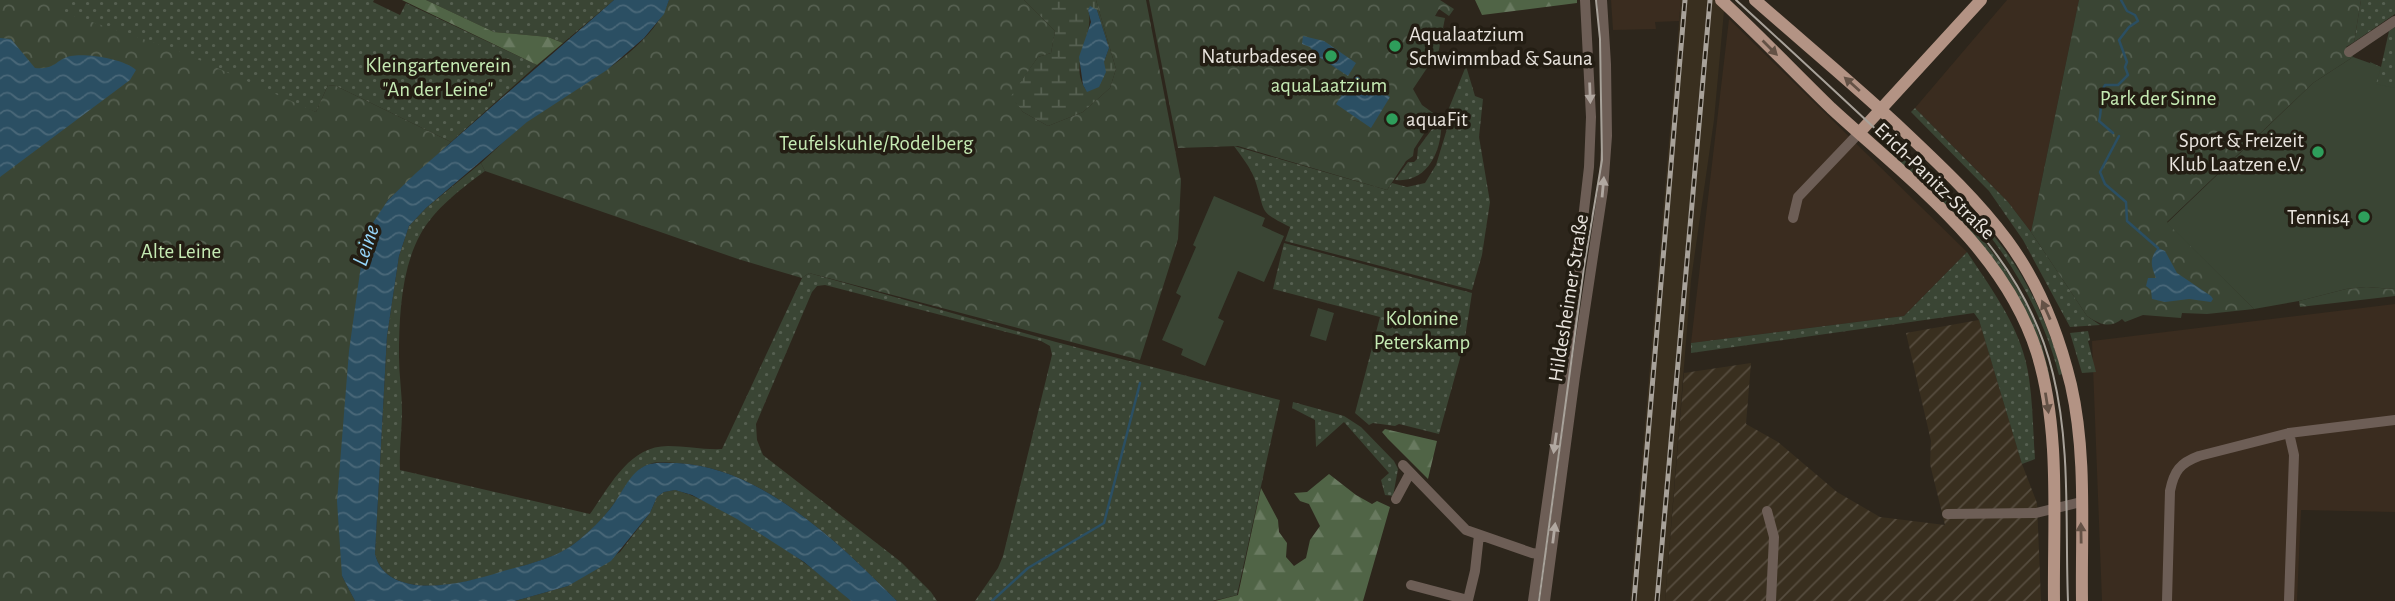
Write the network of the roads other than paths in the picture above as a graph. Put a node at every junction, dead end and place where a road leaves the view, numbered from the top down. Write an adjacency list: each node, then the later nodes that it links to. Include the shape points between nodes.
1 (1585, 0): 19 (street, Hildesheimer Straße, one-way to 19, via 1589,167)
2 (1602, 0): 20 (street, Hildesheimer Straße, one-way to 2, via 1603,190 1606,64)
3 (1721, 0): 9 (main road, Erich-Panitz-Straße, one-way to 9)
4 (1755, 0): 8 (main road, Erich-Panitz-Straße, one-way to 4)
5 (1981, 0): 8 (main road)
6 (2395, 21): 7 (street)
7 (2349, 52)
8 (1880, 109): 9 (main road); 14 (main road, Erich-Panitz-Straße, one-way to 8, via 2078,424 2071,386 2035,286 1982,209)
9 (1859, 133): 10 (street, via 1798,197); 15 (main road, Erich-Panitz-Straße, one-way to 15, via 1962,229 2017,307 2044,384)
10 (1793, 218)
11 (2395, 420): 12 (street)
12 (2289, 433): 27 (street, via 2199,456 2179,466 2170,491); 28 (street, via 2294,455)
13 (1396, 499): 18 (street, via 1407,469 1455,520)
14 (2081, 502): 15 (street); 26 (main road, Erich-Panitz-Straße, one-way to 14)
15 (2053, 510): 17 (street); 25 (main road, Erich-Panitz-Straße)
16 (1768, 511): 24 (street, via 1774,537)
17 (1947, 514)
18 (1479, 536): 19 (street); 21 (street, via 1468,600)
19 (1540, 554): 20 (street); 22 (street, Hildesheimer Straße)
20 (1551, 556): 23 (street, Hildesheimer Straße)
21 (1411, 585)
22 (1533, 601)
23 (1545, 601)
24 (1771, 601)
25 (2054, 601)
26 (2082, 601)
27 (2167, 601)
28 (2289, 601)

